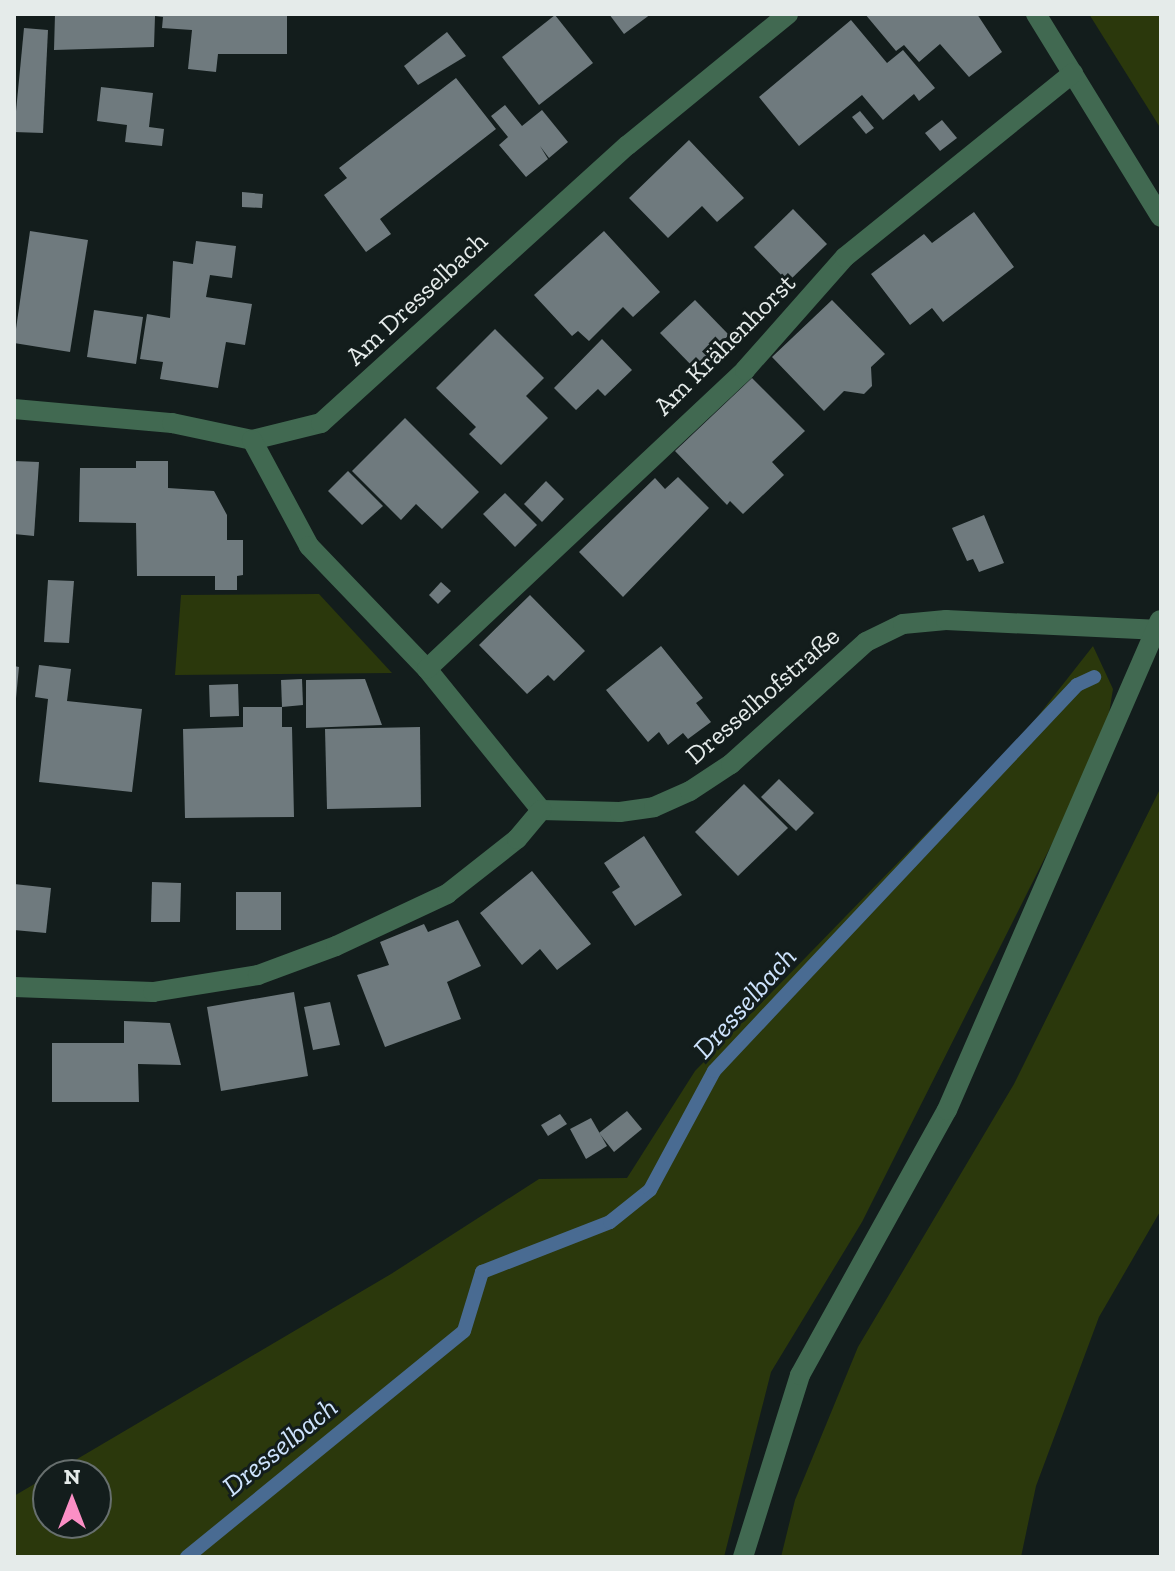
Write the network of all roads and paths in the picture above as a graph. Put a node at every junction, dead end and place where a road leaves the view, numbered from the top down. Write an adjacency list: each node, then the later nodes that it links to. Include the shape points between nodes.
1 (788, 14): 6 (street, Am Dresselbach, via 628,145 321,423)
2 (1036, 14): 3 (street)
3 (1073, 73): 4 (street); 8 (street, Am Krähenhorst, via 845,257 745,370)
4 (1161, 217)
5 (14, 409): 6 (street, Am Dresselbach, via 172,423)
6 (252, 440): 8 (street, via 309,546)
7 (1158, 624): 9 (street, Dresselhofstraße, via 903,624 866,642 731,764 690,791 654,807 620,812); 11 (street, via 947,1110 800,1375)
8 (427, 669): 9 (street)
9 (541, 810): 10 (street, via 517,839 447,894 336,946 258,975 153,992)
10 (14, 987)
11 (743, 1557)

